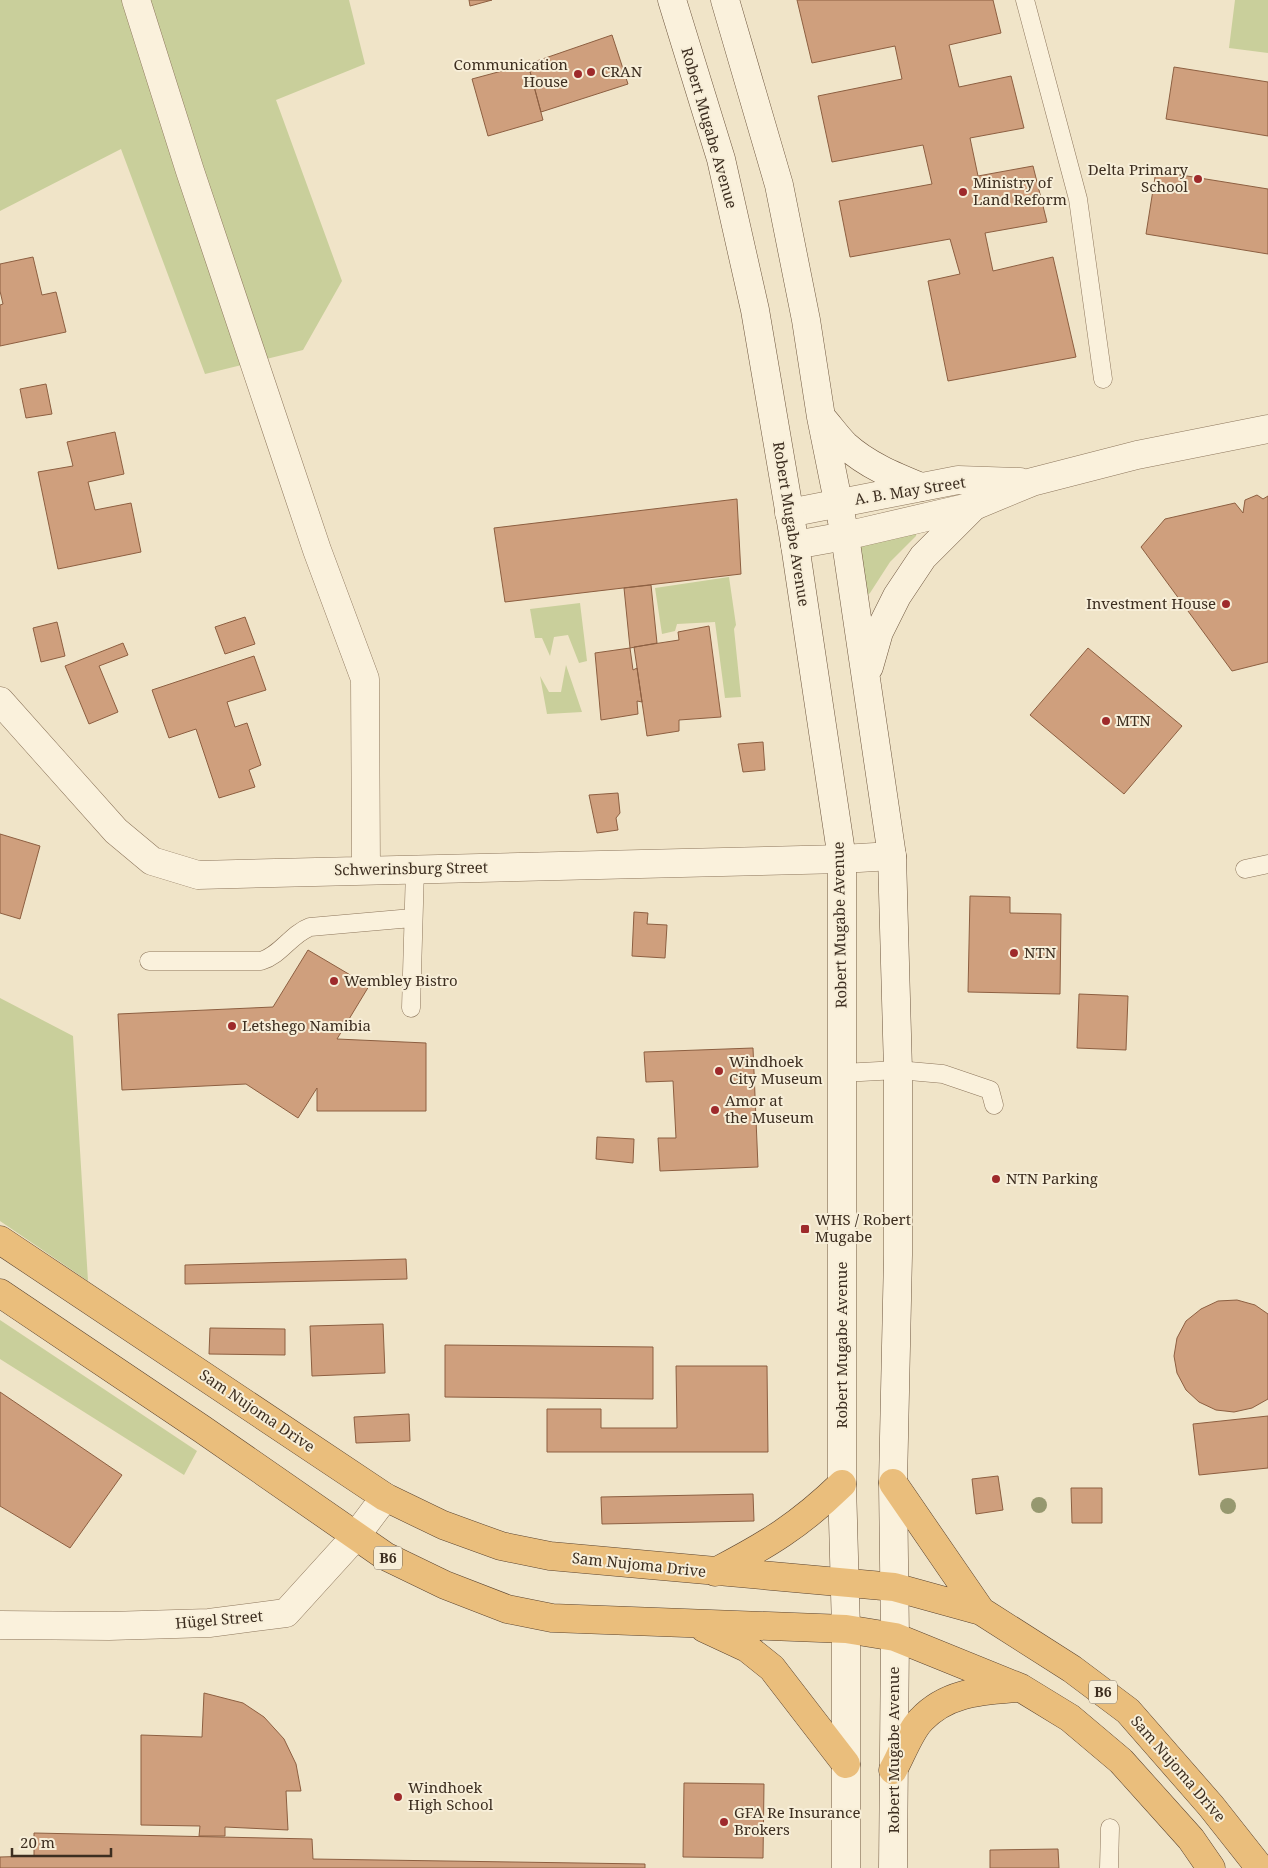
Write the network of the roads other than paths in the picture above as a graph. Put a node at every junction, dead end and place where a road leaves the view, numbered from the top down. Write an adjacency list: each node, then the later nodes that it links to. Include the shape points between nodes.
1 (136, 0): 22 (main road, via 317,550 365,679)
2 (672, 0): 12 (main road, Robert Mugabe Avenue, via 721,160 755,310)
3 (725, 0): 6 (main road, Robert Mugabe Avenue, via 779,184)
4 (1025, 0): 5 (lane, via 1078,199)
5 (1103, 379)
6 (821, 417): 9 (main road, via 845,445 869,462 884,472); 10 (main road, Robert Mugabe Avenue)
7 (1268, 429): 8 (main road, A. B. May Street, via 1137,455)
8 (1032, 482): 9 (main road, A. B. May Street, via 958,480); 11 (main road, A. B. May Street)
9 (921, 487): 10 (main road, A. B. May Street)
10 (839, 502): 12 (main road, A. B. May Street); 13 (main road, Robert Mugabe Avenue)
11 (974, 506): 13 (main road, A. B. May Street); 15 (main road, via 923,556 897,596 878,632)
12 (789, 513): 14 (main road, Robert Mugabe Avenue)
13 (846, 536): 14 (main road, A. B. May Street); 15 (main road, Robert Mugabe Avenue)
14 (795, 545): 18 (main road, Robert Mugabe Avenue)
15 (866, 680): 17 (main road, Robert Mugabe Avenue)
16 (0, 702): 22 (main road, Schwerinsburg Street, via 116,831 152,861 198,875)
17 (892, 856): 18 (main road, Schwerinsburg Street); 26 (main road, Robert Mugabe Avenue)
18 (842, 859): 20 (main road, Schwerinsburg Street); 27 (main road, Robert Mugabe Avenue)
19 (1268, 864): 21 (lane)
20 (414, 869): 22 (main road, Schwerinsburg Street); 23 (lane)
21 (1245, 869)
22 (366, 870)
23 (412, 918): 24 (lane, via 310,927 302,930 275,955 261,961); 25 (lane)
24 (150, 961)
25 (412, 1008)
26 (898, 1070): 27 (lane); 28 (lane, via 944,1074 990,1090); 31 (main road, Robert Mugabe Avenue)
27 (842, 1072): 32 (main road, Robert Mugabe Avenue)
28 (994, 1105)
29 (0, 1240): 33 (highway, Sam Nujoma Drive / B6)
30 (0, 1293): 34 (highway, B6)
31 (893, 1483): 37 (main road, Robert Mugabe Avenue); 38 (highway)
32 (842, 1484): 35 (highway, via 788,1532); 36 (main road, Robert Mugabe Avenue)
33 (386, 1497): 34 (main road, Hügel Street); 35 (highway, Sam Nujoma Drive / B6, via 443,1525 501,1546 550,1556)
34 (355, 1537): 39 (main road, Hügel Street, via 286,1613 209,1623); 40 (highway, B6, via 385,1556 445,1585 507,1609 552,1618)
35 (714, 1573): 36 (highway, Sam Nujoma Drive / B6)
36 (845, 1581): 37 (highway, Sam Nujoma Drive / B6); 41 (main road, Robert Mugabe Avenue)
37 (894, 1587): 38 (highway, Sam Nujoma Drive / B6); 42 (main road, Robert Mugabe Avenue)
38 (981, 1611): 51 (highway, Sam Nujoma Drive / B6, via 1072,1669 1128,1711)
39 (0, 1625)
40 (698, 1625): 41 (highway, B6); 44 (highway, via 747,1648 772,1668)
41 (846, 1629): 42 (highway, B6); 44 (main road, Robert Mugabe Avenue)
42 (895, 1636): 43 (highway, B6); 45 (main road, Robert Mugabe Avenue)
43 (1021, 1688): 45 (highway, via 967,1692 942,1704 920,1720); 50 (highway, B6, via 1070,1718 1121,1761 1191,1839)
44 (846, 1764): 47 (main road, Robert Mugabe Avenue)
45 (893, 1770): 48 (main road, Robert Mugabe Avenue)
46 (1110, 1828): 49 (lane)
47 (846, 1868)
48 (893, 1868)
49 (1108, 1868)
50 (1211, 1868)
51 (1260, 1868)

